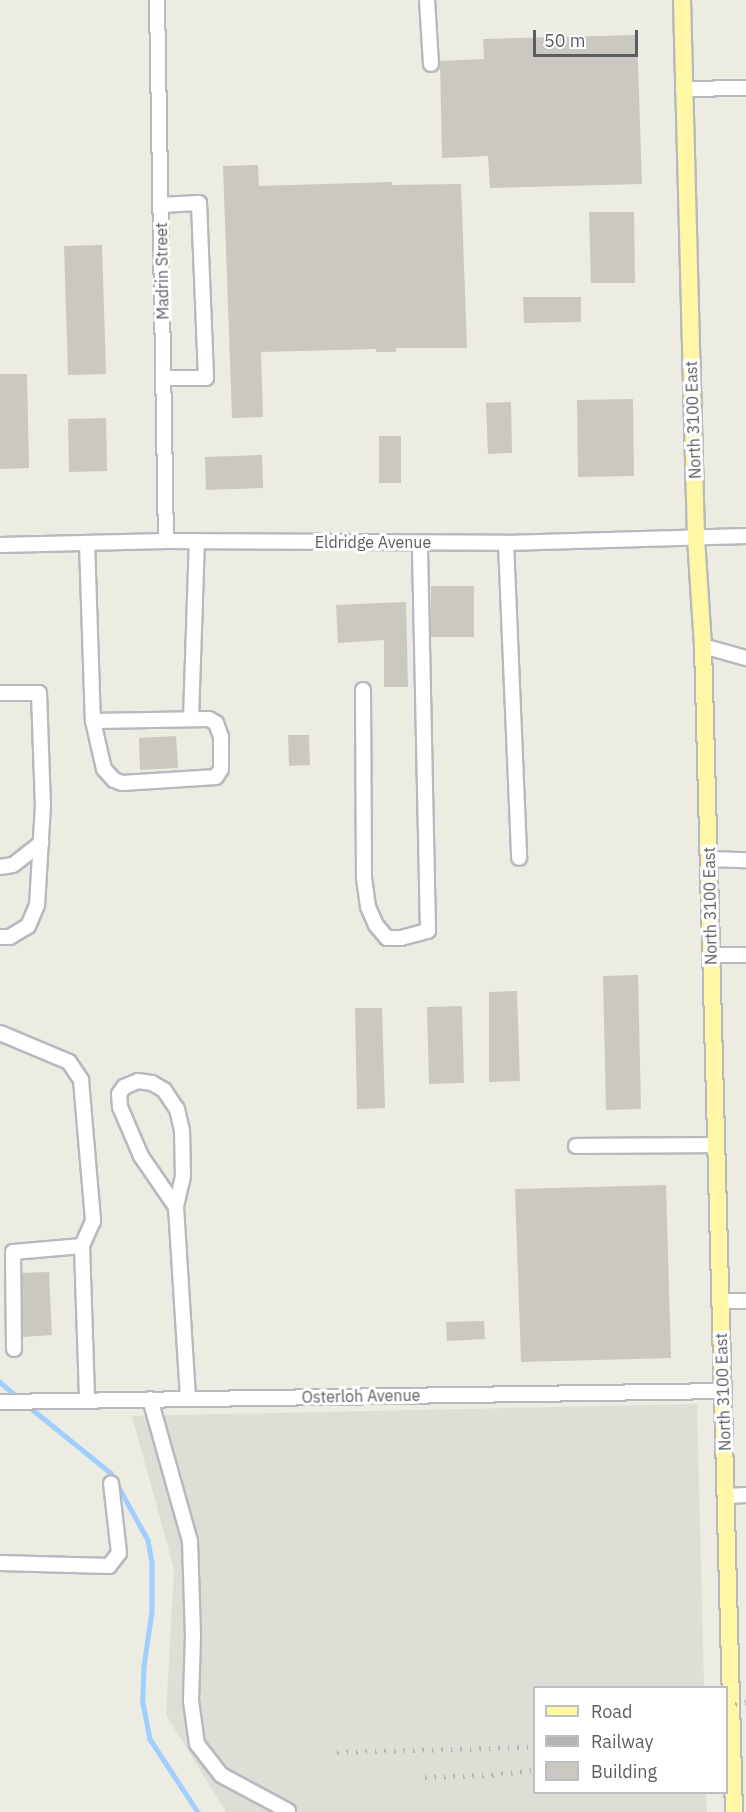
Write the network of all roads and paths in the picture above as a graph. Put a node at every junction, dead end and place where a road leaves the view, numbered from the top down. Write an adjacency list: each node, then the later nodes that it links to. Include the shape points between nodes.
1 (157, 0): 7 (street, Madrin Street)
2 (427, 0): 4 (street)
3 (682, 0): 6 (main road, North 3100 East)
4 (431, 64)
5 (746, 88): 6 (street)
6 (683, 89): 10 (main road, North 3100 East)
7 (160, 205): 8 (street, Madrin Street); 8 (street, via 199,203 206,378)
8 (163, 378): 11 (street, Madrin Street)
9 (746, 536): 10 (street, Eldridge Avenue)
10 (696, 538): 15 (street, Eldridge Avenue); 17 (main road, North 3100 East)
11 (166, 541): 12 (street, Eldridge Avenue); 13 (street, Eldridge Avenue)
12 (197, 541): 14 (street, Eldridge Avenue); 21 (street)
13 (87, 543): 16 (street, Eldridge Avenue); 22 (street)
14 (420, 543): 15 (street, Eldridge Avenue); 19 (street, via 428,931 401,938 387,938 368,907 364,878)
15 (506, 543): 24 (street)
16 (0, 545)
17 (703, 646): 18 (street); 25 (main road, North 3100 East)
18 (746, 658)
19 (363, 690)
20 (0, 693): 23 (street, via 39,693)
21 (192, 719): 22 (street); 22 (street, via 216,723 221,737 221,770 216,777 123,783 114,780 104,769)
22 (93, 721)
23 (41, 843): 27 (street, via 13,865); 28 (street, via 37,905 28,926 10,937)
24 (519, 858)
25 (709, 859): 26 (street); 29 (main road, North 3100 East)
26 (746, 860)
27 (0, 867)
28 (0, 937)
29 (711, 955): 30 (street); 32 (main road, North 3100 East)
30 (746, 955)
31 (0, 1033): 35 (street, via 69,1062 81,1080 93,1221)
32 (716, 1145): 33 (street); 36 (main road, North 3100 East)
33 (576, 1146)
34 (176, 1207): 34 (street, via 141,1156 120,1107 119,1094 138,1081 164,1090 177,1109 182,1130 183,1176); 41 (street)
35 (82, 1246): 38 (street, via 13,1252); 42 (street)
36 (720, 1301): 37 (street); 39 (main road, North 3100 East)
37 (746, 1301)
38 (14, 1349)
39 (723, 1390): 41 (street, Osterloh Avenue); 46 (main road, North 3100 East)
40 (150, 1399): 41 (street, Osterloh Avenue); 42 (street, Osterloh Avenue); 48 (street, via 190,1541 191,1701 196,1744 221,1775)
41 (188, 1399)
42 (87, 1400): 43 (street, Osterloh Avenue)
43 (0, 1402)
44 (111, 1483): 47 (street, via 119,1553 109,1566)
45 (746, 1495): 46 (street)
46 (726, 1496): 49 (main road, North 3100 East)
47 (0, 1563)
48 (288, 1811)
49 (734, 1812)

